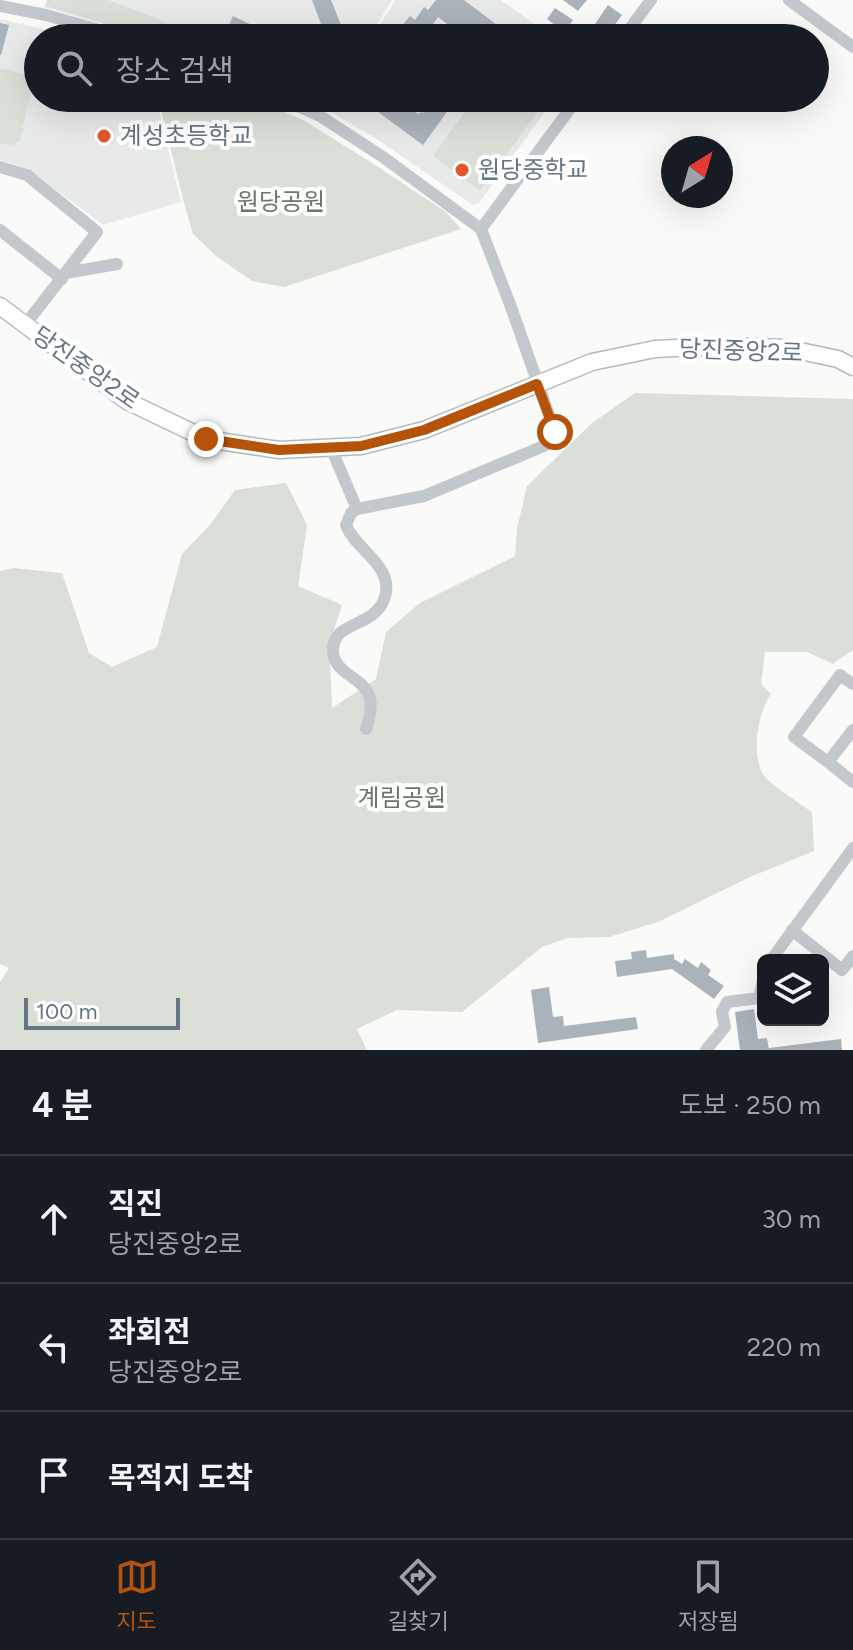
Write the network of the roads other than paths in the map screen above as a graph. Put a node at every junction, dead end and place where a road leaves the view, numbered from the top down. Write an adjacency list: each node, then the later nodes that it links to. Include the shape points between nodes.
1 (651, 0): 5 (street)
2 (789, 0): 6 (street)
3 (0, 6): 4 (street)
4 (78, 24)
5 (633, 24)
6 (822, 24)
7 (829, 29): 8 (street)
8 (853, 47)
9 (311, 112): 12 (street)
10 (568, 112): 12 (street)
11 (0, 167): 15 (street, 당진중앙2로, via 27,175 97,232)
12 (481, 229): 19 (street)
13 (0, 230): 15 (street)
14 (117, 264): 15 (street)
15 (64, 276): 17 (street, 당진중앙2로)
16 (0, 306): 17 (street, 당진중앙2로)
17 (25, 325): 20 (street, 당진중앙2로, via 127,401 206,439 279,450)
18 (853, 367): 19 (street, 당진중앙2로, via 786,348 655,349 592,362)
19 (537, 384): 20 (street, 당진중앙2로, via 424,430); 21 (street, via 555,432 546,445 424,496)
20 (331, 448): 21 (street)
21 (357, 509): 23 (street, via 346,525 381,568 385,597 373,616 336,637 333,649 340,667 368,695 372,705)
22 (853, 684): 25 (street, via 840,675 794,737)
23 (366, 729)
24 (853, 730): 25 (street)
25 (828, 762): 26 (street)
26 (853, 782)
27 (853, 848): 28 (street)
28 (792, 930): 29 (street); 30 (street, via 842,970)
29 (775, 954)
30 (853, 956)
31 (757, 998): 32 (street, via 727,1002 722,1012 725,1027)
32 (706, 1050)

